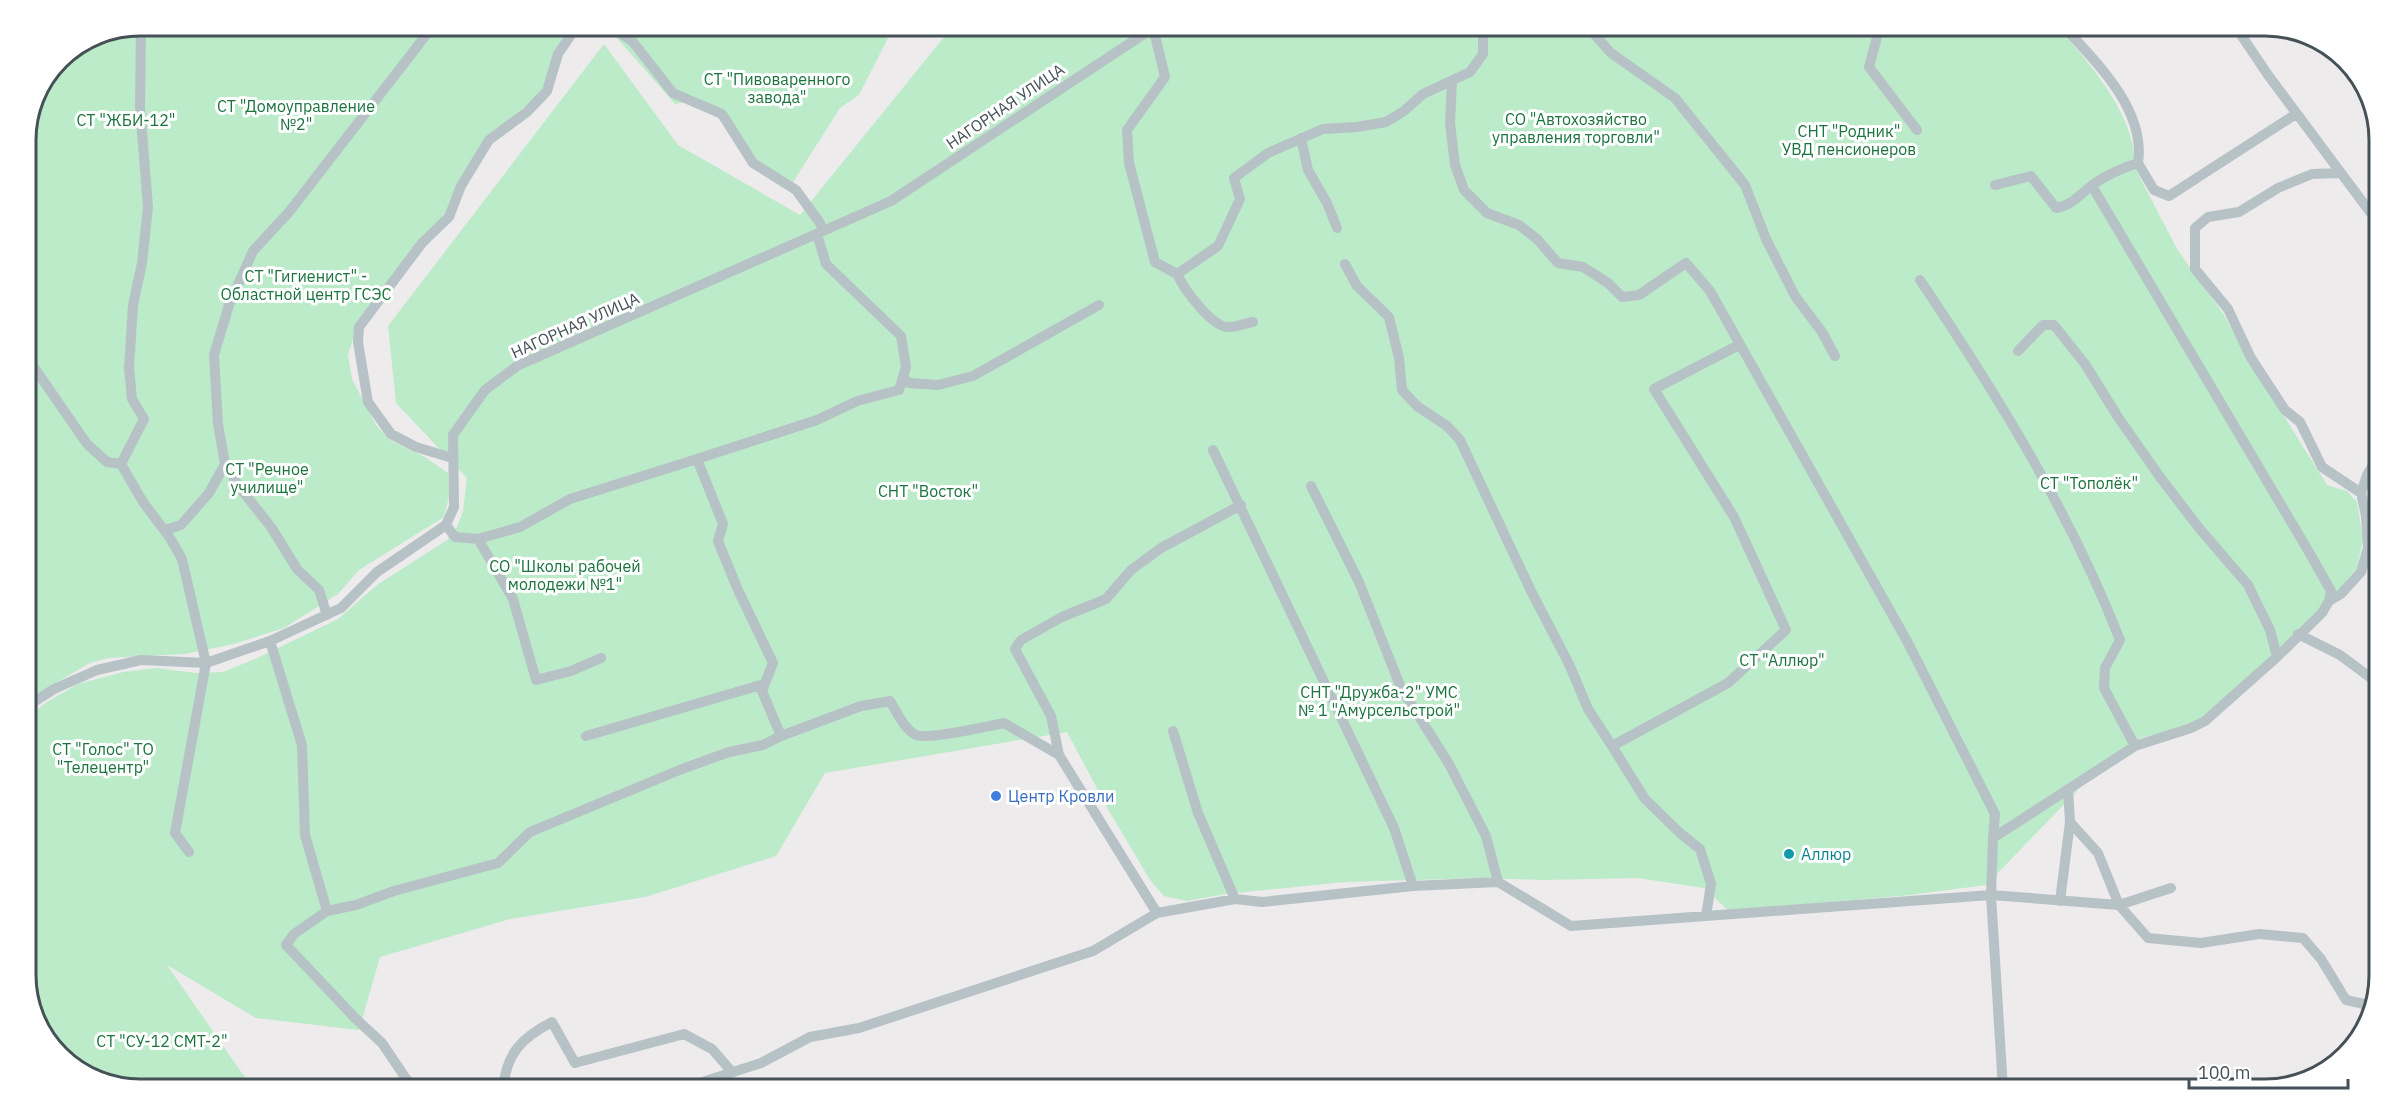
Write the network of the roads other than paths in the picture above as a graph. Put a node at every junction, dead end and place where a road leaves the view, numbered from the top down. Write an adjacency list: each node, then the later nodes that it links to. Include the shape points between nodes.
1 (141, 36): 36 (street, via 140,107 148,207 133,305 129,368 132,399 144,419)
2 (425, 36): 37 (street, via 289,212 253,251 229,305 214,355)
3 (570, 36): 34 (street, via 558,54 547,91 489,140 461,186 449,217 422,243 359,327 368,402 391,434)
4 (624, 36): 22 (street, via 673,93 722,114 753,163 796,190 820,223)
5 (1140, 36): 22 (street, НАГОРНАЯ УЛИЦА, via 891,201)
6 (1157, 36): 24 (street, via 1165,77 1127,130 1129,163 1155,262)
7 (1483, 36): 12 (street, via 1483,54 1470,72)
8 (1596, 36): 30 (street, via 1611,53 1675,98 1745,185 1766,239 1795,296)
9 (1877, 36): 14 (street, via 1869,67)
10 (2072, 36): 16 (street, via 2101,67 2129,110 2140,147)
11 (2242, 36): 13 (street)
12 (1452, 82): 15 (street, via 1424,94 1386,122 1323,129); 28 (street, via 1450,123 1455,165 1464,190 1487,213 1519,225 1558,263 1583,267 1622,297 1639,295 1686,263 1710,291)
13 (2296, 114): 16 (street, via 2169,196 2154,190); 17 (street)
14 (1917, 130)
15 (1301, 138): 21 (street, via 1308,170); 24 (street, via 1268,153 1234,178 1240,199 1218,246)
16 (2138, 163): 19 (street, via 2120,168)
17 (2339, 172): 20 (street); 40 (street, via 2312,174 2278,188 2239,212 2208,217 2195,228 2195,269 2228,309 2251,358 2285,410 2300,422 2322,467)
18 (1995, 185): 19 (street, via 2031,176 2056,208 2065,207)
19 (2092, 186): 45 (street, via 2309,552 2331,591)
20 (2369, 211)
21 (1337, 228)
22 (820, 233): 32 (street, via 826,264 901,336 906,367); 34 (street, НАГОРНАЯ УЛИЦА, via 517,366 485,390 453,435)
23 (1345, 264): 58 (street, via 1357,286 1389,317 1402,390 1460,440 1588,710)
24 (1177, 274): 27 (street, via 1184,288 1217,324 1228,328)
25 (1920, 280): 59 (street, via 2006,415 2102,592 2120,640 2105,668 2104,688)
26 (1099, 305): 32 (street, via 973,376 938,385 909,383)
27 (1253, 322)
28 (1739, 345): 58 (street, via 1654,389 1734,517 1786,630 1728,683); 63 (street, via 1907,641 1995,813)
29 (2018, 351): 49 (street, via 2043,325 2054,325 2085,363 2160,477 2248,585 2270,630)
30 (1835, 356)
31 (36, 370): 36 (street, via 87,444 107,462)
32 (903, 377): 35 (street, via 899,390 857,401 817,420)
33 (1213, 450): 41 (street)
34 (452, 458): 42 (street, НАГОРНАЯ УЛИЦА, via 454,507)
35 (697, 459): 44 (street, via 570,500 520,527); 53 (street, via 723,524 718,541 773,663)
36 (121, 464): 43 (street)
37 (225, 464): 43 (street, via 209,493 181,525); 46 (street, via 297,569 319,590)
38 (2369, 472): 40 (street)
39 (1311, 486): 65 (street, via 1359,582 1401,688 1449,764 1486,836)
40 (2361, 493): 45 (street, via 2368,548 2361,572)
41 (1241, 505): 60 (street, via 1161,548 1131,570 1106,599 1021,640 1015,650 1051,716); 66 (street, via 1394,828)
42 (446, 525): 44 (street, via 455,537); 46 (street, via 377,572 341,609)
43 (165, 530): 51 (street, via 182,559)
44 (478, 539): 50 (street, via 513,599 536,680)
45 (2329, 601): 47 (street, via 2322,613)
46 (327, 615): 48 (street)
47 (2298, 634): 49 (street); 52 (street, via 2340,655)
48 (270, 641): 51 (street); 72 (street, via 302,745 305,835)
49 (2277, 657): 59 (street, via 2205,721)
50 (601, 658)
51 (206, 663): 54 (street, via 141,660 97,670); 64 (street, via 175,833)
52 (2369, 677)
53 (764, 684): 56 (street); 57 (street, via 762,691)
54 (36, 701)
55 (1173, 731): 69 (street, via 1198,813)
56 (586, 736)
57 (782, 736): 60 (street, via 861,706 890,701 906,727 917,736 1004,723); 72 (street, via 682,769 530,832 498,863)
58 (1612, 746): 74 (street, via 1645,799 1700,849 1711,884)
59 (2135, 746): 61 (street)
60 (1059, 755): 73 (street)
61 (2068, 789): 62 (street); 63 (street)
62 (2070, 822): 70 (street); 71 (street, via 2098,853)
63 (1993, 838): 68 (street)
64 (189, 852)
65 (1498, 882): 66 (street); 74 (street, via 1571,926)
66 (1413, 886): 69 (street, via 1262,902)
67 (2172, 888): 71 (street)
68 (1990, 895): 70 (street); 74 (street); 80 (street)
69 (1235, 899): 73 (street)
70 (2060, 901): 71 (street)
71 (2119, 905): 75 (street, via 2148,938 2201,943 2259,934 2303,938 2346,1000)
72 (327, 911): 77 (street, via 294,934 286,945 382,1044)
73 (1157, 914): 76 (street, via 1093,951 859,1028 810,1036 762,1063)
74 (1706, 916)
75 (2364, 1004)
76 (732, 1072): 78 (street, via 712,1048 684,1034 575,1063 552,1023 536,1030 516,1047); 79 (street)
77 (406, 1079)
78 (504, 1079)
79 (711, 1079)
80 (2001, 1079)

